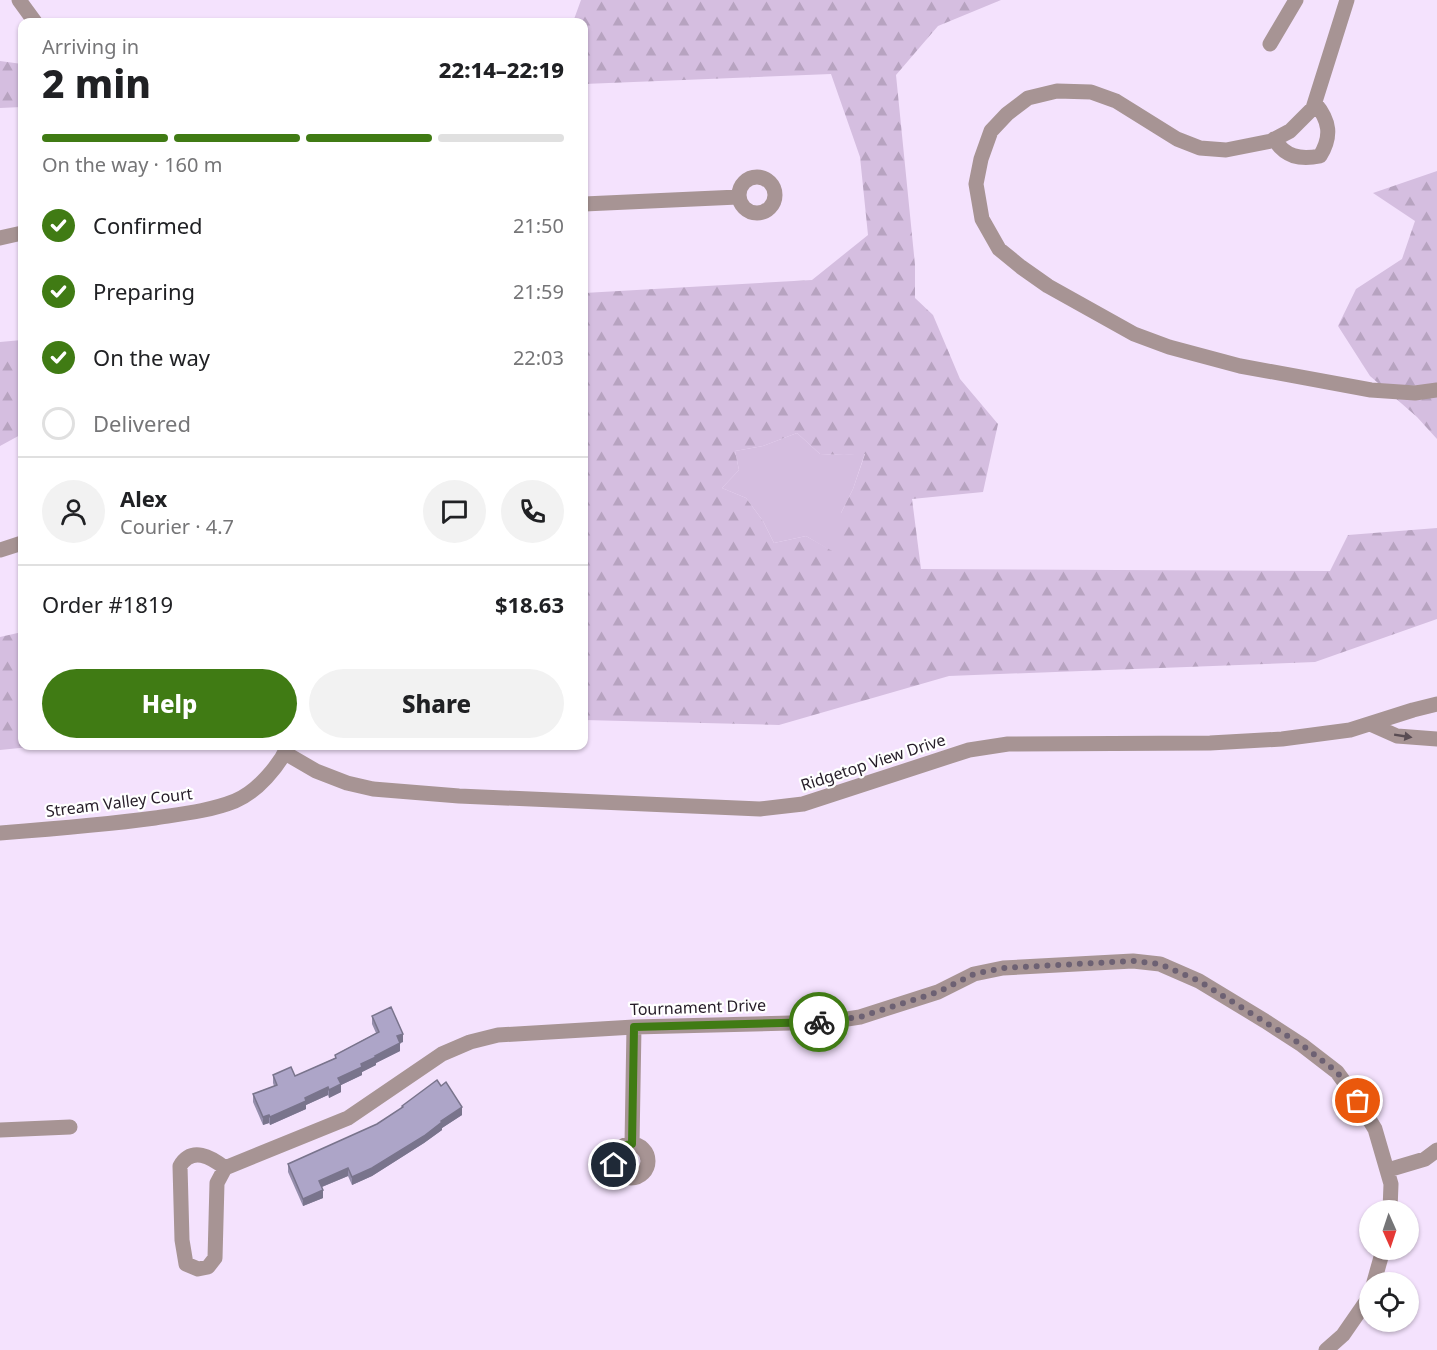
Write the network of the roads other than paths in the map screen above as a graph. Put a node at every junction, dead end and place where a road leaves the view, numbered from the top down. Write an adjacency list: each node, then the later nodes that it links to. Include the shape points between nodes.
1 (19, 0): 4 (street)
2 (1296, 0): 5 (street)
3 (1347, 0): 6 (street)
4 (32, 18)
5 (1270, 44)
6 (1315, 103): 7 (street, via 1290,131); 7 (street, via 1328,128 1326,146 1320,156 1292,156)
7 (1275, 139): 12 (street, via 1226,150 1200,148 1177,139 1116,101 1091,92 1057,90 1028,98 991,131 976,184 982,219 999,249 1021,267 1134,334 1240,366 1360,388 1415,393)
8 (738, 197): 9 (street)
9 (588, 204)
10 (18, 234): 11 (street)
11 (0, 238)
12 (1437, 390)
13 (18, 544): 14 (street)
14 (0, 550)
15 (1437, 704): 16 (street, Ridgetop View Drive)
16 (1370, 724): 17 (street, one-way to 17, via 1397,736); 19 (street, Ridgetop View Drive, via 1337,732 1246,742 1008,744 969,750 803,804 760,809 374,789 316,771)
17 (1437, 739)
18 (285, 750): 20 (street, Stream Valley Court, via 258,786 236,800 187,813)
19 (287, 750)
20 (0, 833)
21 (634, 1027): 24 (street); 26 (street, Tournament Drive, via 512,1034 471,1042 442,1054 348,1118); 27 (street, Tournament Drive, via 828,1022 860,1017 938,992 974,974 1003,968 1133,961 1160,964 1199,981 1265,1021 1337,1072 1375,1129)
22 (70, 1127): 23 (street)
23 (0, 1130)
24 (632, 1144)
25 (1437, 1149): 27 (street, via 1425,1159)
26 (225, 1168): 26 (street, via 217,1183 215,1258 208,1267 198,1269 186,1264 180,1166 193,1154 211,1158)
27 (1388, 1170): 28 (street, Tournament Drive)
28 (1390, 1200)
29 (1359, 1311): 30 (street)
30 (1326, 1350)

